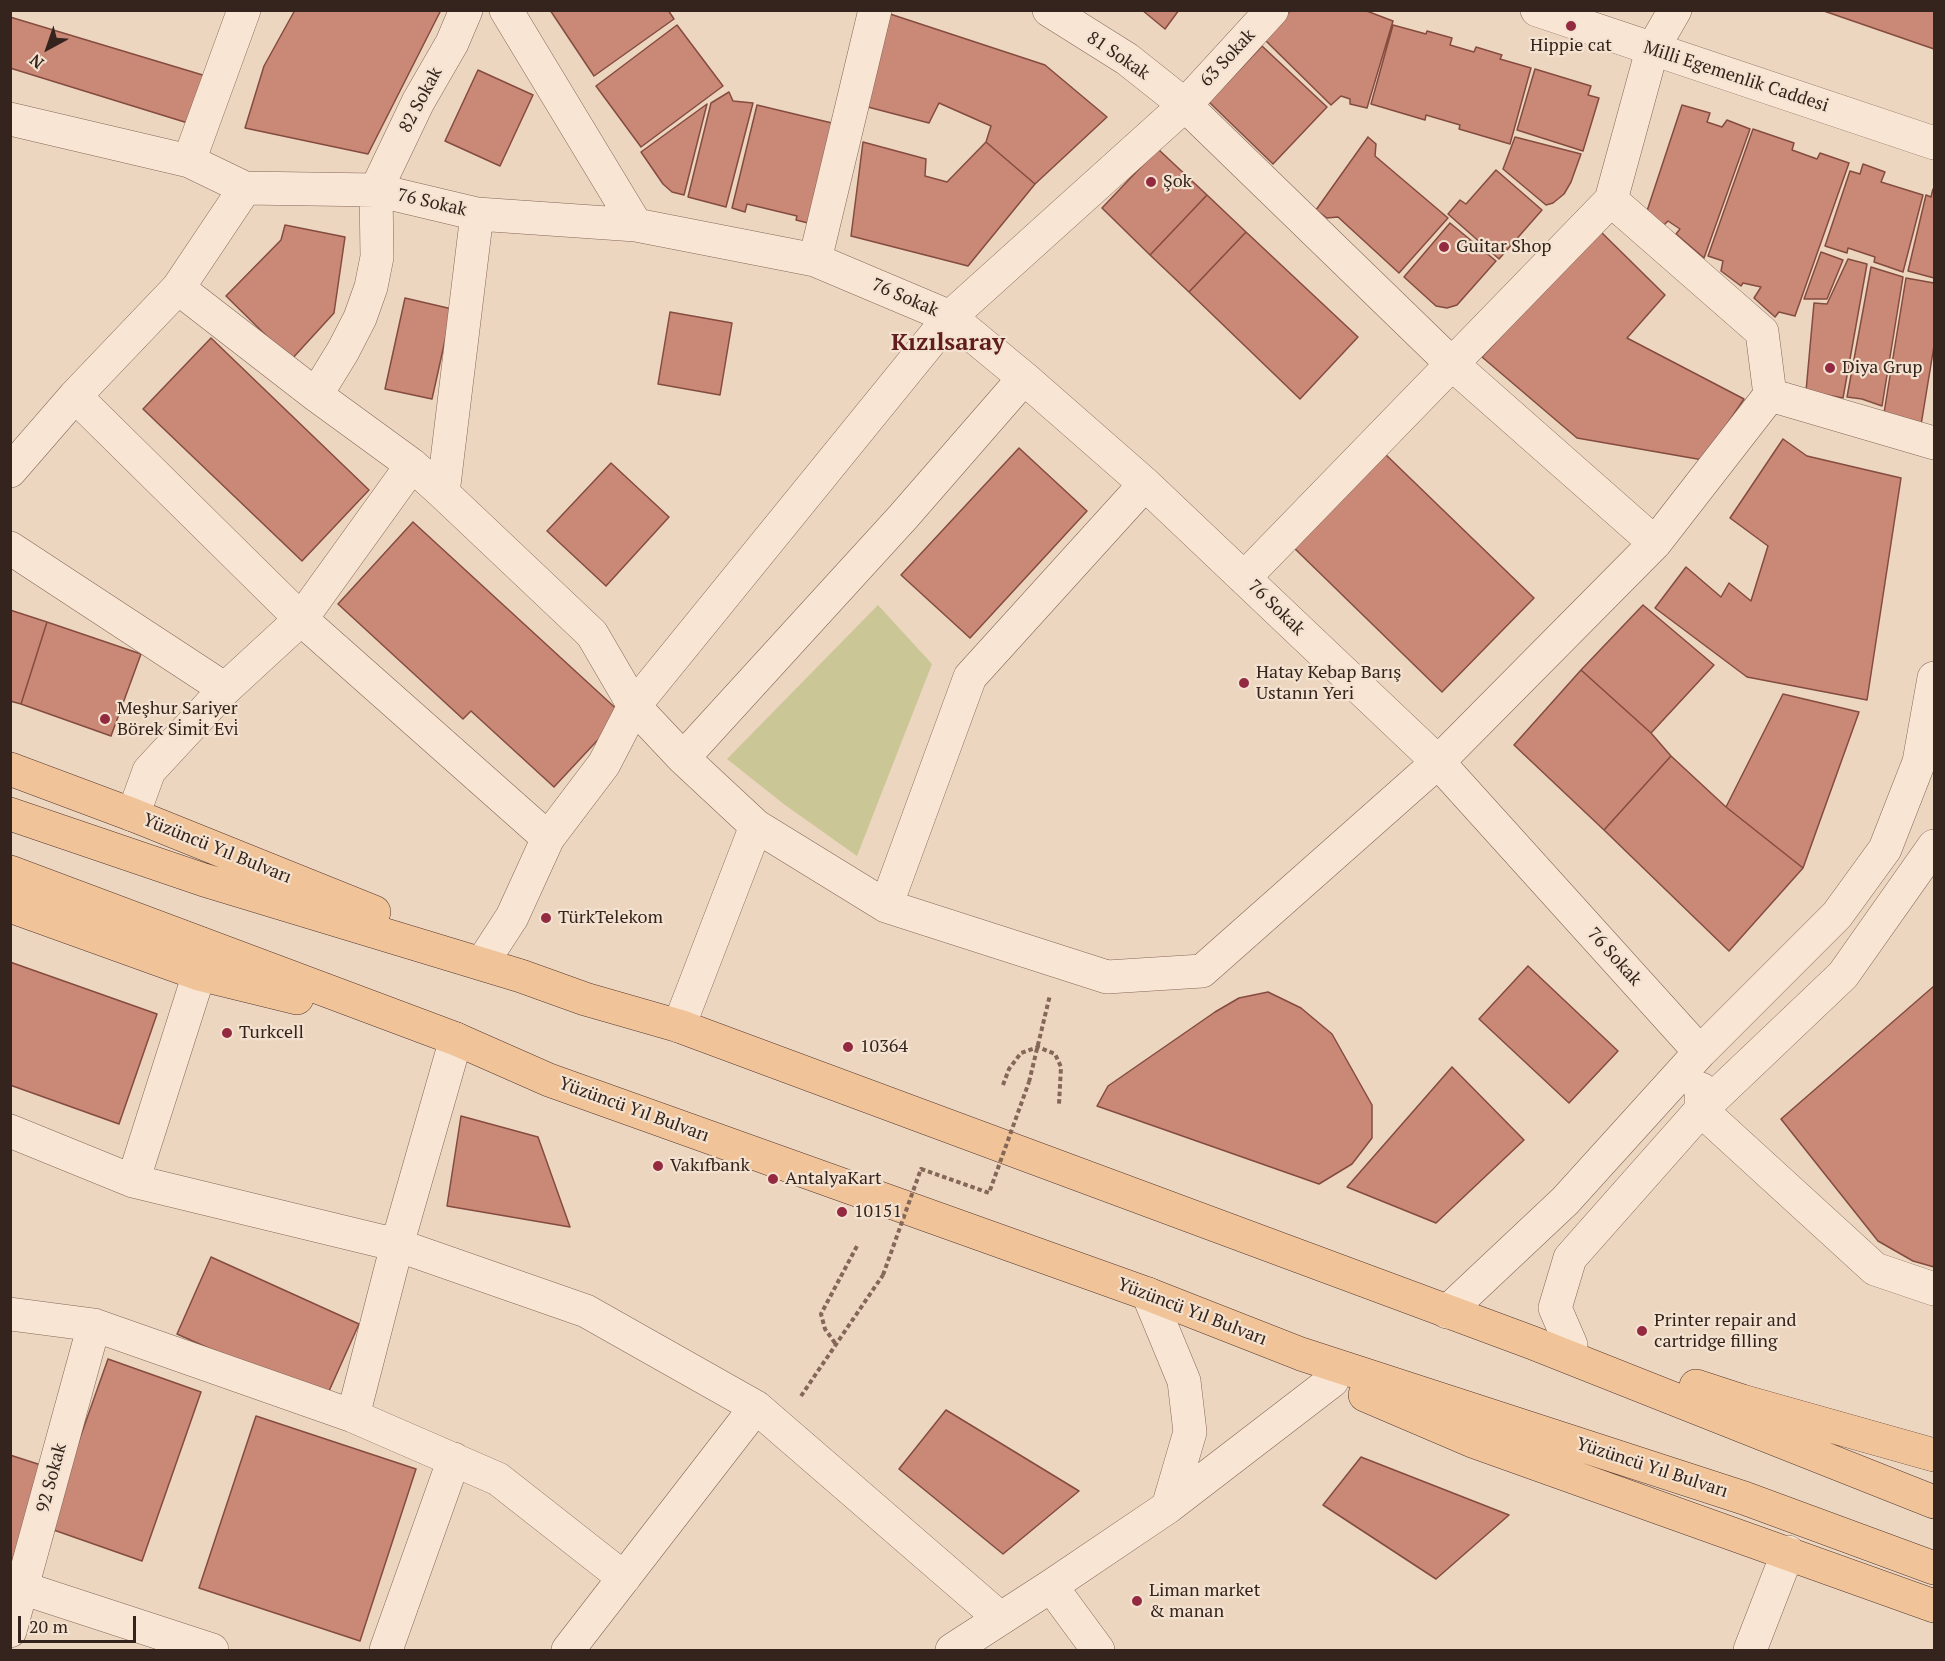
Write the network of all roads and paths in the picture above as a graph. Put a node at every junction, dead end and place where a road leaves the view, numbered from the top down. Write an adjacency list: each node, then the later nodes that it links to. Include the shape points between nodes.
1 (244, 10): 13 (street)
2 (466, 10): 15 (street, 82 Sokak)
3 (506, 10): 18 (street)
4 (875, 10): 19 (street)
5 (1049, 10): 10 (street, 81 Sokak, via 1127,59)
6 (1272, 10): 10 (street, 63 Sokak)
7 (1537, 10): 9 (street, Milli Egemenlik Caddesi)
8 (1675, 10): 9 (street)
9 (1652, 50): 12 (street, Milli Egemenlik Caddesi); 16 (street)
10 (1185, 105): 21 (street, 63 Sokak); 22 (street, 81 Sokak)
11 (10, 119): 13 (street, 76 Sokak)
12 (1935, 143)
13 (189, 161): 14 (street, 76 Sokak)
14 (245, 188): 15 (street, 76 Sokak); 20 (street)
15 (376, 190): 17 (street, 76 Sokak); 24 (street, via 377,257 372,287 343,351)
16 (1611, 201): 22 (street); 25 (street, via 1762,332)
17 (477, 214): 18 (street, 76 Sokak); 31 (street)
18 (636, 225): 19 (street, 76 Sokak)
19 (814, 260): 21 (street, 76 Sokak)
20 (178, 288): 24 (street); 26 (street)
21 (950, 317): 23 (street, 76 Sokak); 38 (street, 63 Sokak)
22 (1452, 364): 32 (street, 81 Sokak); 34 (street)
23 (1024, 378): 30 (street, 76 Sokak); 39 (street)
24 (316, 395): 28 (street)
25 (1770, 395): 27 (street); 32 (street)
26 (75, 396): 29 (street); 35 (street)
27 (1935, 443)
28 (412, 465): 31 (street); 35 (street)
29 (10, 471)
30 (1144, 484): 34 (street, 76 Sokak); 49 (street, via 970,677)
31 (444, 493): 38 (street, via 592,634)
32 (1655, 543): 40 (street)
33 (10, 548): 37 (street)
34 (1244, 578): 40 (street, 76 Sokak)
35 (301, 619): 37 (street); 45 (street)
36 (1935, 678): 57 (street, via 1919,762 1885,849 1837,915)
37 (225, 689): 43 (street, via 149,771)
38 (634, 706): 39 (street); 45 (street, 63 Sokak, via 604,764)
39 (683, 758): 44 (street)
40 (1438, 762): 51 (street, via 1202,971 1107,977); 57 (street, 76 Sokak)
41 (10, 769): 43 (main road, Yüzüncü Yıl Bulvarı)
42 (10, 814): 53 (main road, Yüzüncü Yıl Bulvarı, via 204,880)
43 (133, 815): 50 (main road, Yüzüncü Yıl Bulvarı)
44 (756, 826): 49 (street); 54 (street)
45 (548, 838): 50 (street, 63 Sokak, via 512,917)
46 (1935, 846): 60 (street, via 1843,975)
47 (10, 872): 55 (main road, Yüzüncü Yıl Bulvarı)
48 (10, 906): 52 (main road, Yüzüncü Yıl Bulvarı)
49 (886, 906): 51 (street)
50 (486, 957): 53 (main road, Yüzüncü Yıl Bulvarı)
51 (1058, 961): 56 (path)
52 (199, 974): 55 (main road, Yüzüncü Yıl Bulvarı); 62 (street)
53 (521, 976): 54 (main road, Yüzüncü Yıl Bulvarı)
54 (679, 1026): 67 (main road, Yüzüncü Yıl Bulvarı)
55 (456, 1039): 63 (street); 66 (main road, Yüzüncü Yıl Bulvarı, via 549,1080)
56 (1038, 1047): 58 (path, via 1021,1053 1009,1069); 59 (path, via 1056,1054 1060,1067); 70 (path, bridge, via 989,1193 921,1170 883,1275)
57 (1700, 1052): 60 (street); 67 (street, via 1565,1201)
58 (1004, 1085)
59 (1059, 1104)
60 (1701, 1110): 65 (street, via 1875,1269); 72 (street, via 1570,1258 1554,1308)
61 (10, 1131): 62 (street)
62 (133, 1180): 63 (street)
63 (397, 1245): 75 (street, via 586,1311); 76 (street)
64 (857, 1246): 70 (path, via 822,1314 825,1329)
65 (1935, 1289)
66 (1148, 1294): 73 (main road, Yüzüncü Yıl Bulvarı); 81 (street, via 1184,1381 1190,1432)
67 (1447, 1312): 71 (main road, Yüzüncü Yıl Bulvarı)
68 (10, 1314): 69 (street)
69 (94, 1325): 76 (street); 85 (street, 92 Sokak)
70 (835, 1343): 77 (path)
71 (1533, 1343): 72 (main road); 80 (main road, Yüzüncü Yıl Bulvarı)
72 (1571, 1345): 78 (main road, via 1742,1401)
73 (1301, 1354): 74 (main road); 83 (main road, Yüzüncü Yıl Bulvarı, via 1744,1498)
74 (1332, 1381): 81 (street); 82 (main road, via 1475,1442)
75 (756, 1407): 77 (street); 84 (street)
76 (353, 1416): 79 (street)
77 (780, 1428): 88 (street)
78 (1935, 1455)
79 (454, 1459): 84 (street, via 498,1479); 91 (street)
80 (1935, 1502)
81 (1168, 1507): 86 (street)
82 (1788, 1552): 87 (main road); 95 (street)
83 (1935, 1568)
84 (624, 1578): 92 (street)
85 (16, 1586): 89 (street, 92 Sokak); 90 (street)
86 (1052, 1586): 88 (street); 94 (street)
87 (1935, 1606)
88 (1000, 1618): 93 (street)
89 (10, 1631)
90 (212, 1650)
91 (386, 1650)
92 (568, 1650)
93 (952, 1650)
94 (1098, 1650)
95 (1750, 1650)

